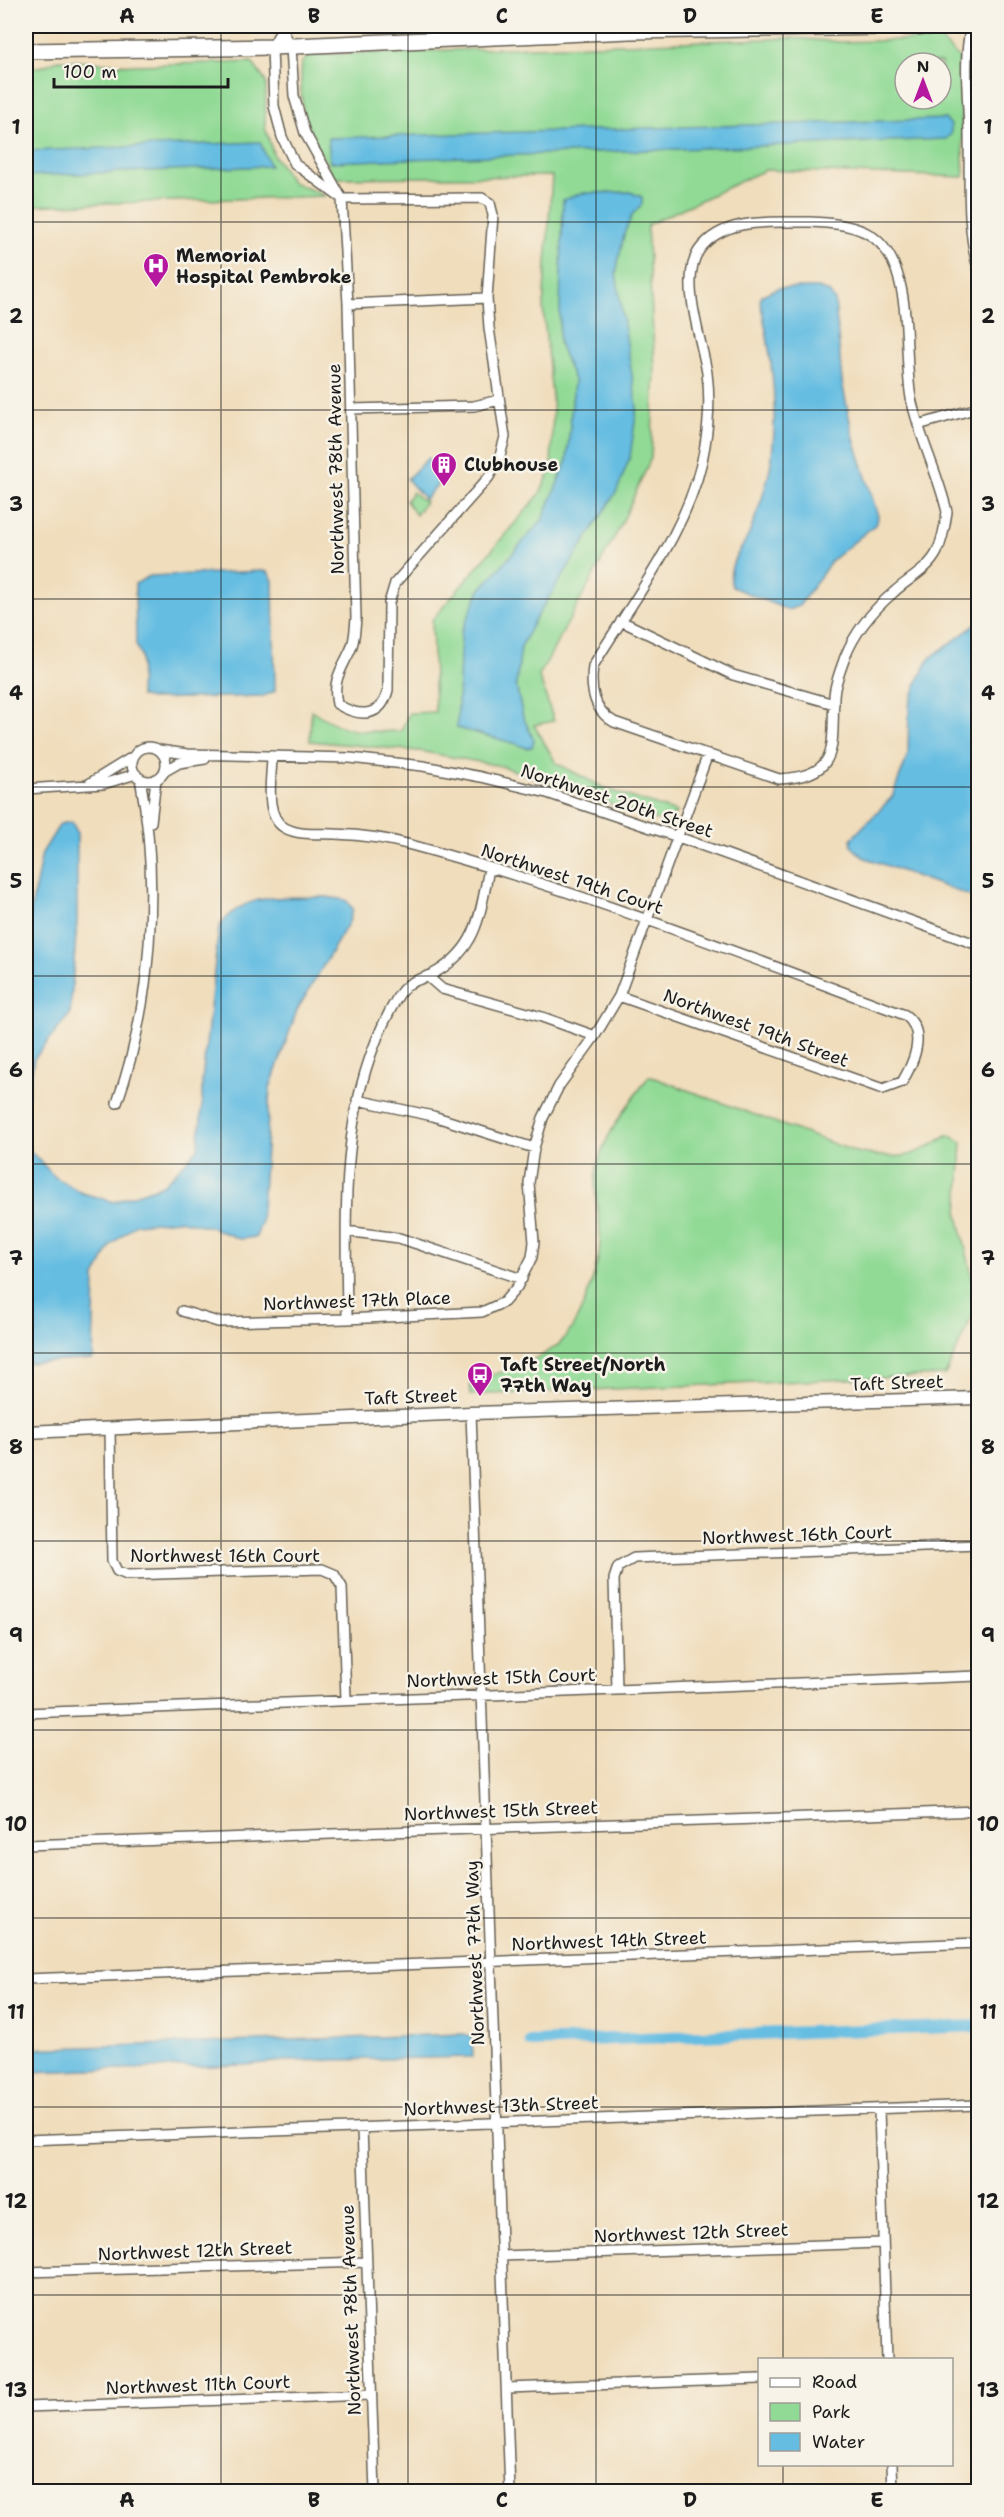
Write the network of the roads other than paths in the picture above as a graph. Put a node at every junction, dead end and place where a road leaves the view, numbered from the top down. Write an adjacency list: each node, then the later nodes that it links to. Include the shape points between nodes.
1 (950, 26): 4 (main road)
2 (971, 26): 8 (street, via 966,45)
3 (281, 28): 5 (street, Northwest 78th Avenue); 6 (street, Northwest 78th Avenue)
4 (630, 28): 6 (main road)
5 (272, 47): 6 (main road); 7 (main road); 9 (street, Northwest 78th Avenue, via 274,106 282,137 295,164)
6 (291, 47): 9 (street, Northwest 78th Avenue, via 294,96 305,133)
7 (26, 51)
8 (973, 115): 10 (street, via 974,252)
9 (342, 199): 11 (street, via 482,198 490,203 493,215); 12 (street, Northwest 78th Avenue)
10 (978, 268)
11 (487, 298): 12 (street); 13 (street)
12 (348, 304): 15 (street, Northwest 78th Avenue)
13 (499, 400): 15 (street, via 474,406); 15 (street, Northwest 78th Avenue, via 505,437 489,477 395,583 389,603 385,703 364,714 337,704 333,688 351,649 356,618)
14 (978, 408): 16 (street)
15 (351, 409)
16 (918, 425): 17 (street, via 911,397 901,286 895,265 884,248 866,232 844,225 810,222 725,229 699,250 691,270 709,403 705,446 693,493 679,527); 18 (street, via 942,491 944,531 936,554 864,622 845,657)
17 (621, 621): 18 (street, via 733,675); 21 (street, via 593,666 590,686 603,716)
18 (834, 704): 21 (street, via 830,754 820,770 802,778 779,779)
19 (159, 750): 20 (street, Northwest 20th Street); 22 (street, via 148,746); 24 (street, via 166,759)
20 (231, 754): 23 (street, Northwest 20th Street); 24 (street, Northwest 20th Street, via 179,763)
21 (708, 754): 29 (street, Northwest 17th Place)
22 (134, 756): 25 (street, via 132,765); 27 (street)
23 (272, 756): 29 (street, Northwest 20th Street, via 350,758 481,777 547,793); 31 (street, Northwest 19th Court, via 272,811 285,828 300,833 375,837)
24 (165, 771): 26 (street)
25 (138, 776): 26 (street); 27 (street); 30 (street)
26 (156, 779): 30 (street)
27 (85, 785): 28 (street)
28 (26, 789)
29 (678, 837): 32 (street, Northwest 17th Place); 33 (street, Northwest 20th Street)
30 (149, 839): 39 (street, via 146,976 129,1070)
31 (489, 869): 32 (street, Northwest 19th Court); 34 (street, via 472,936 460,955)
32 (647, 920): 35 (street, Northwest 17th Place); 37 (street, Northwest 19th Court, via 912,1020 918,1035 917,1046 907,1074 902,1082)
33 (978, 945)
34 (427, 976): 36 (street, via 442,989); 38 (street, via 411,981 398,997 373,1050)
35 (619, 996): 36 (street, Northwest 17th Place); 37 (street, Northwest 19th Street)
36 (595, 1036): 40 (street, Northwest 17th Place, via 560,1086 543,1118)
37 (883, 1089)
38 (357, 1100): 40 (street, via 433,1116); 41 (street, via 346,1171)
39 (117, 1103)
40 (534, 1148): 42 (street, Northwest 17th Place, via 529,1183 534,1242)
41 (346, 1231): 42 (street, via 399,1238); 44 (street)
42 (522, 1279): 44 (street, Northwest 17th Place, via 504,1302 482,1312)
43 (182, 1311): 44 (street, Northwest 17th Place, via 218,1322)
44 (347, 1319)
45 (978, 1398): 46 (street, Taft Street)
46 (471, 1413): 47 (street, Taft Street); 52 (street, Northwest 77th Way)
47 (110, 1428): 48 (street, Taft Street); 53 (street, Northwest 16th Court, via 112,1561 117,1571 127,1575 322,1569 334,1574 342,1587)
48 (26, 1432)
49 (978, 1545): 51 (street, Northwest 16th Court, via 634,1558 618,1567 614,1579)
50 (978, 1676): 51 (street, Northwest 15th Court)
51 (617, 1690): 52 (street, Northwest 15th Court)
52 (483, 1696): 53 (street, Northwest 15th Court); 56 (street, Northwest 77th Way)
53 (346, 1699): 54 (street, Northwest 15th Court)
54 (26, 1713)
55 (978, 1811): 56 (street, Northwest 15th Street)
56 (487, 1827): 57 (street, Northwest 15th Street); 59 (street, Northwest 77th Way)
57 (26, 1845)
58 (978, 1943): 59 (street, Northwest 14th Street)
59 (492, 1962): 60 (street, Northwest 14th Street); 63 (street, Northwest 77th Way)
60 (26, 1979)
61 (978, 2105): 62 (street, Northwest 13th Street)
62 (879, 2109): 63 (street, Northwest 13th Street); 66 (street)
63 (496, 2123): 64 (street, Northwest 13th Street); 67 (street, Northwest 77th Way)
64 (362, 2128): 65 (street, Northwest 13th Street); 68 (street, Northwest 78th Avenue)
65 (26, 2140)
66 (881, 2243): 67 (street, Northwest 12th Street); 70 (street)
67 (501, 2256): 72 (street, Northwest 77th Way)
68 (365, 2262): 69 (street, Northwest 12th Street); 73 (street, Northwest 78th Avenue)
69 (26, 2272)
70 (887, 2358)
71 (758, 2379): 72 (street)
72 (507, 2388): 77 (street, Northwest 77th Way)
73 (371, 2395): 74 (street, Northwest 11th Court); 76 (street, Northwest 78th Avenue)
74 (26, 2407)
75 (892, 2466): 78 (street)
76 (375, 2492)
77 (510, 2492)
78 (893, 2492)

